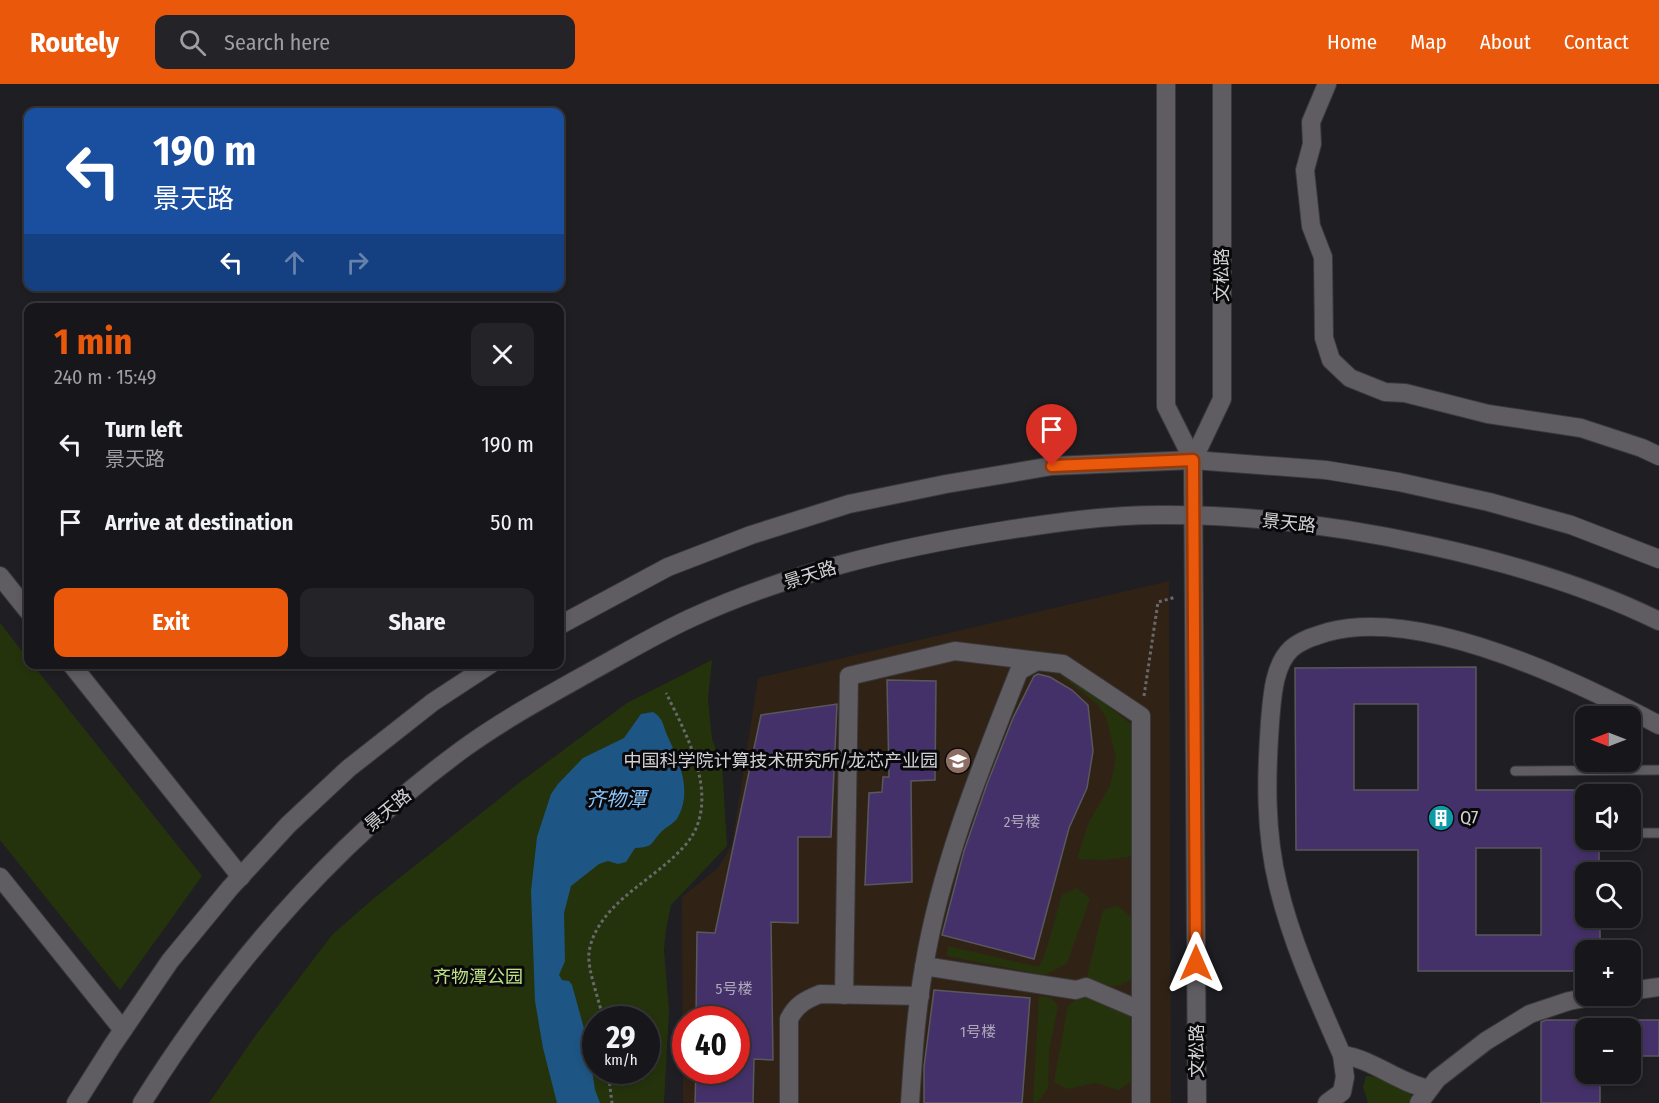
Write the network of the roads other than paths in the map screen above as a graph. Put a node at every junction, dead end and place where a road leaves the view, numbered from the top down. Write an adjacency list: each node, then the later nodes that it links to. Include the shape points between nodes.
1 (1166, 84): 5 (street, 文松路, via 1166,406)
2 (1222, 84): 5 (street, 文松路, via 1222,399)
3 (1328, 84): 4 (street, via 1311,122 1312,144 1305,170 1311,226 1323,257 1324,338 1331,360 1350,378 1385,392 1405,393 1488,414 1581,428)
4 (1659, 456)
5 (1193, 460): 6 (street, 文松路); 7 (street, via 1326,470 1398,482 1561,522); 11 (street, via 1052,466 849,504 668,567)
6 (1193, 516): 10 (street, 景天路, via 1319,525 1476,556 1553,578); 34 (street, 景天路, via 1058,522 863,558 691,618 548,695 465,747 327,865 214,995); 38 (street, 文松路)
7 (1659, 559)
8 (0, 576): 9 (street)
9 (24, 606)
10 (1659, 621)
11 (564, 623)
12 (1036, 661): 22 (street, via 1019,671 970,795); 25 (street, via 955,651 849,676); 28 (street, via 1063,664 1141,716)
13 (75, 669): 21 (street)
14 (483, 669): 21 (street, via 433,702 349,768 288,825)
15 (1659, 725): 30 (street, via 1523,662 1470,644 1409,630 1334,630 1290,650 1278,673 1271,714 1267,760 1271,848 1288,923)
16 (1659, 770): 17 (lane)
17 (1515, 771)
18 (1643, 833): 19 (lane)
19 (1659, 833)
20 (0, 877): 29 (street)
21 (241, 877): 29 (street, via 170,961)
22 (924, 966): 26 (street); 28 (street, via 1076,990 1086,987)
23 (1659, 987): 24 (street)
24 (1641, 989)
25 (844, 995): 26 (street); 35 (street, via 820,994 806,999 789,1019)
26 (920, 996): 36 (street)
27 (1575, 999): 31 (street, via 1530,1014 1486,1041 1437,1079)
28 (1140, 1010): 37 (street)
29 (123, 1030): 33 (street)
30 (1342, 1055): 31 (street, via 1358,1057); 32 (street, via 1345,1077 1342,1092)
31 (1424, 1096)
32 (1333, 1102)
33 (76, 1103)
34 (142, 1103)
35 (789, 1103)
36 (910, 1103)
37 (1141, 1103)
38 (1197, 1103)

